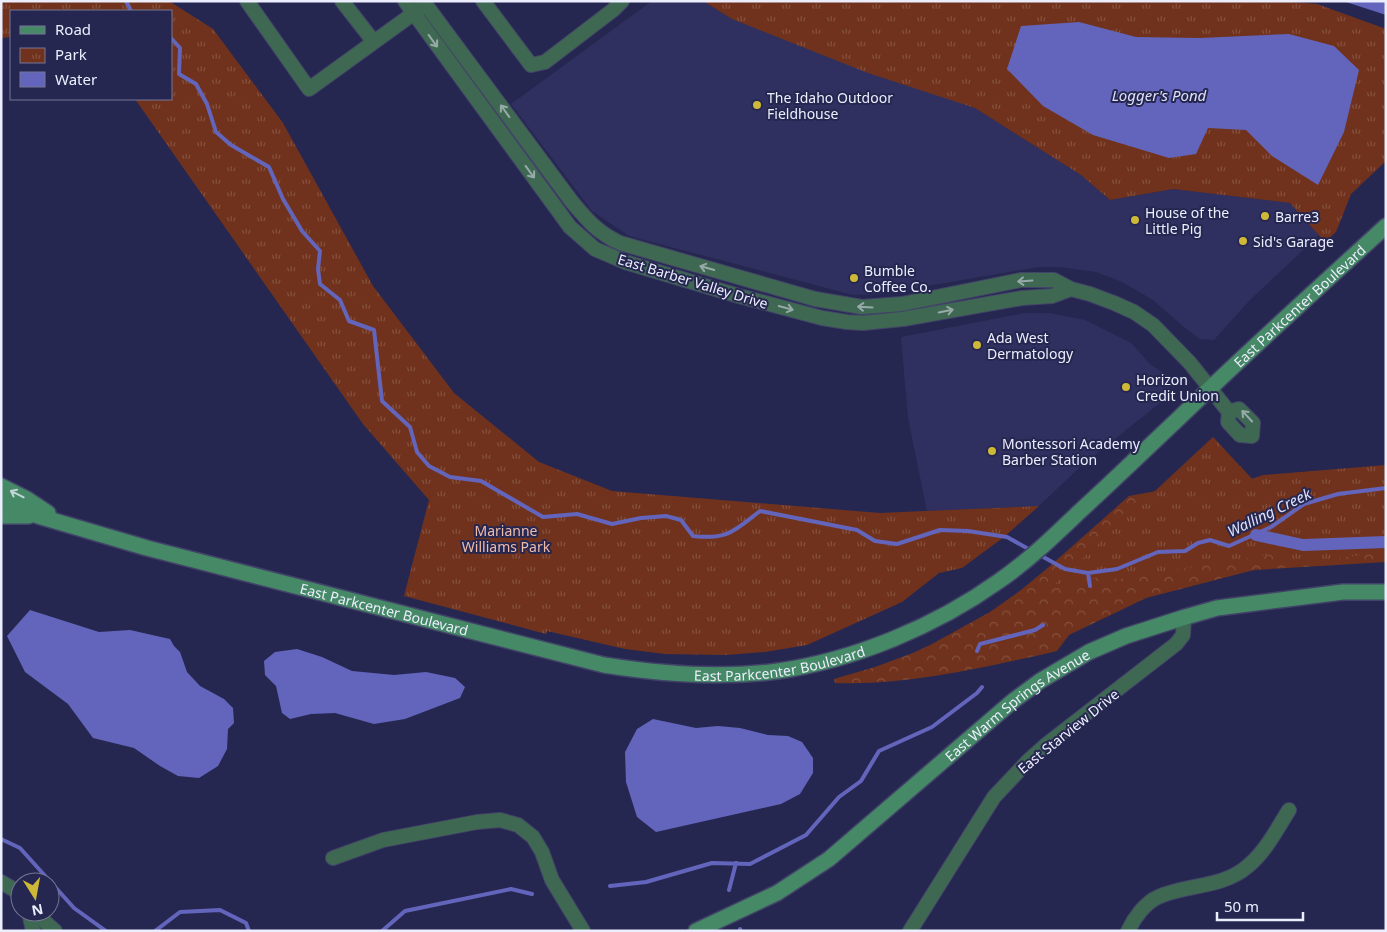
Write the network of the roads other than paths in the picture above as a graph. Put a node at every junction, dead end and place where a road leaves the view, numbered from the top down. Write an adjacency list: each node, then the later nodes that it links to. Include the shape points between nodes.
1 (247, 1): 8 (street, via 310,89)
2 (342, 1): 8 (street)
3 (405, 1): 7 (street, East Barber Valley Drive)
4 (483, 1): 5 (street, via 532,65 545,62)
5 (622, 1)
6 (426, 2): 7 (street); 10 (street, East Barber Valley Drive, one-way to 6, via 1054,280 1021,280 902,304 862,307 815,299 604,236 572,202)
7 (413, 13): 8 (street); 10 (street, East Barber Valley Drive, one-way to 10, via 570,227 595,249 624,262 739,296 846,322 903,319 1022,298 1052,296)
8 (374, 42)
9 (1386, 226): 11 (main road, East Parkcenter Boulevard)
10 (1071, 289): 11 (street, East Barber Valley Drive, via 1134,312 1152,325)
11 (1210, 388): 12 (street, East Barber Valley Drive); 17 (main road, East Parkcenter Boulevard, via 1023,563 962,605 916,630 855,652 779,671 669,673 604,665 147,548)
12 (1228, 412)
13 (1, 486): 17 (main road, one-way to 13)
14 (1, 502): 16 (main road, East Parkcenter Boulevard)
15 (1, 516): 16 (main road, East Parkcenter Boulevard)
16 (38, 516): 17 (main road, East Parkcenter Boulevard)
17 (62, 523)
18 (1386, 592): 19 (main road, East Warm Springs Avenue, via 1343,592 1217,608)
19 (1184, 617): 25 (main road, East Warm Springs Avenue, via 1089,652 1040,681 980,728 829,859 777,893); 26 (street, East Starview Drive, via 1183,635 1176,644 1048,744 1002,787)
20 (1289, 810): 27 (street, via 1265,848 1248,866 1205,886 1157,898 1144,907)
21 (333, 858): 24 (street, via 383,840 477,822 500,820 518,824 533,837 552,880)
22 (44, 922): 23 (street)
23 (55, 931)
24 (583, 931)
25 (696, 931)
26 (910, 931)
27 (1128, 931)

